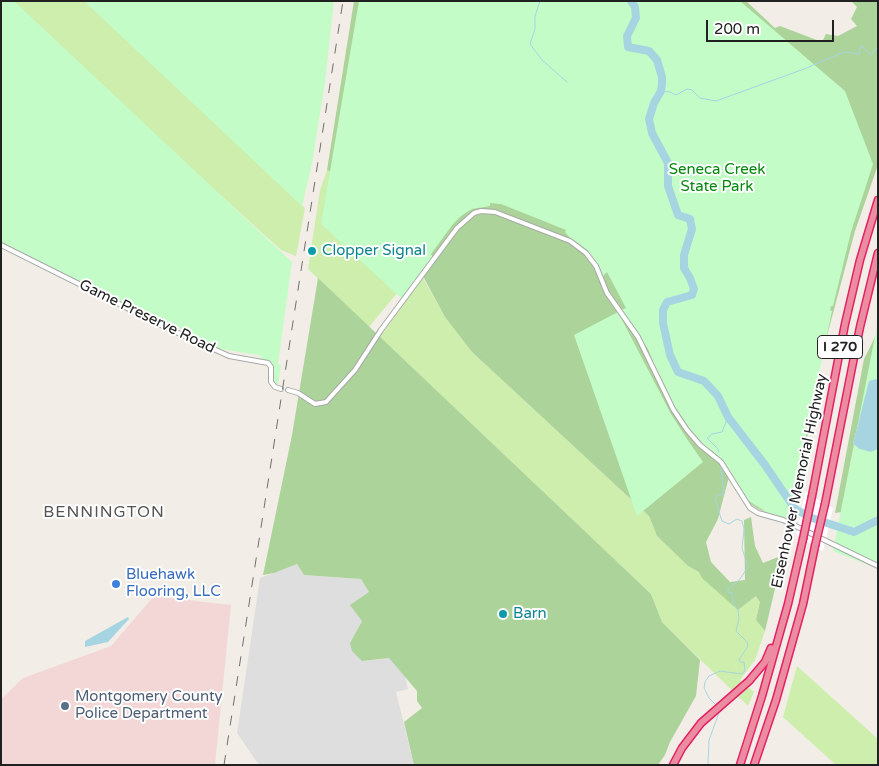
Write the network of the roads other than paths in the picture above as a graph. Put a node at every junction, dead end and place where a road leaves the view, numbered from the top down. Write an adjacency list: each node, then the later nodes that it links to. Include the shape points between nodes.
1 (878, 200): 7 (highway, Eisenhower Memorial Highway / I 270, bridge, via 845,324 803,539)
2 (1, 245): 4 (street, Game Preserve Road, via 229,356 268,363 271,382)
3 (878, 253): 10 (highway, I 270, bridge, via 803,604)
4 (281, 389)
5 (288, 390): 6 (street, via 315,404 326,402 355,370 380,330 457,228 474,214 495,212 570,240 584,251 596,266 607,293 638,337 673,410 700,445 721,462 750,508 783,520)
6 (878, 566)
7 (778, 634): 8 (highway, via 765,662 701,723); 9 (highway, Eisenhower Memorial Highway / I 270)
8 (673, 765)
9 (740, 765)
10 (754, 765)

